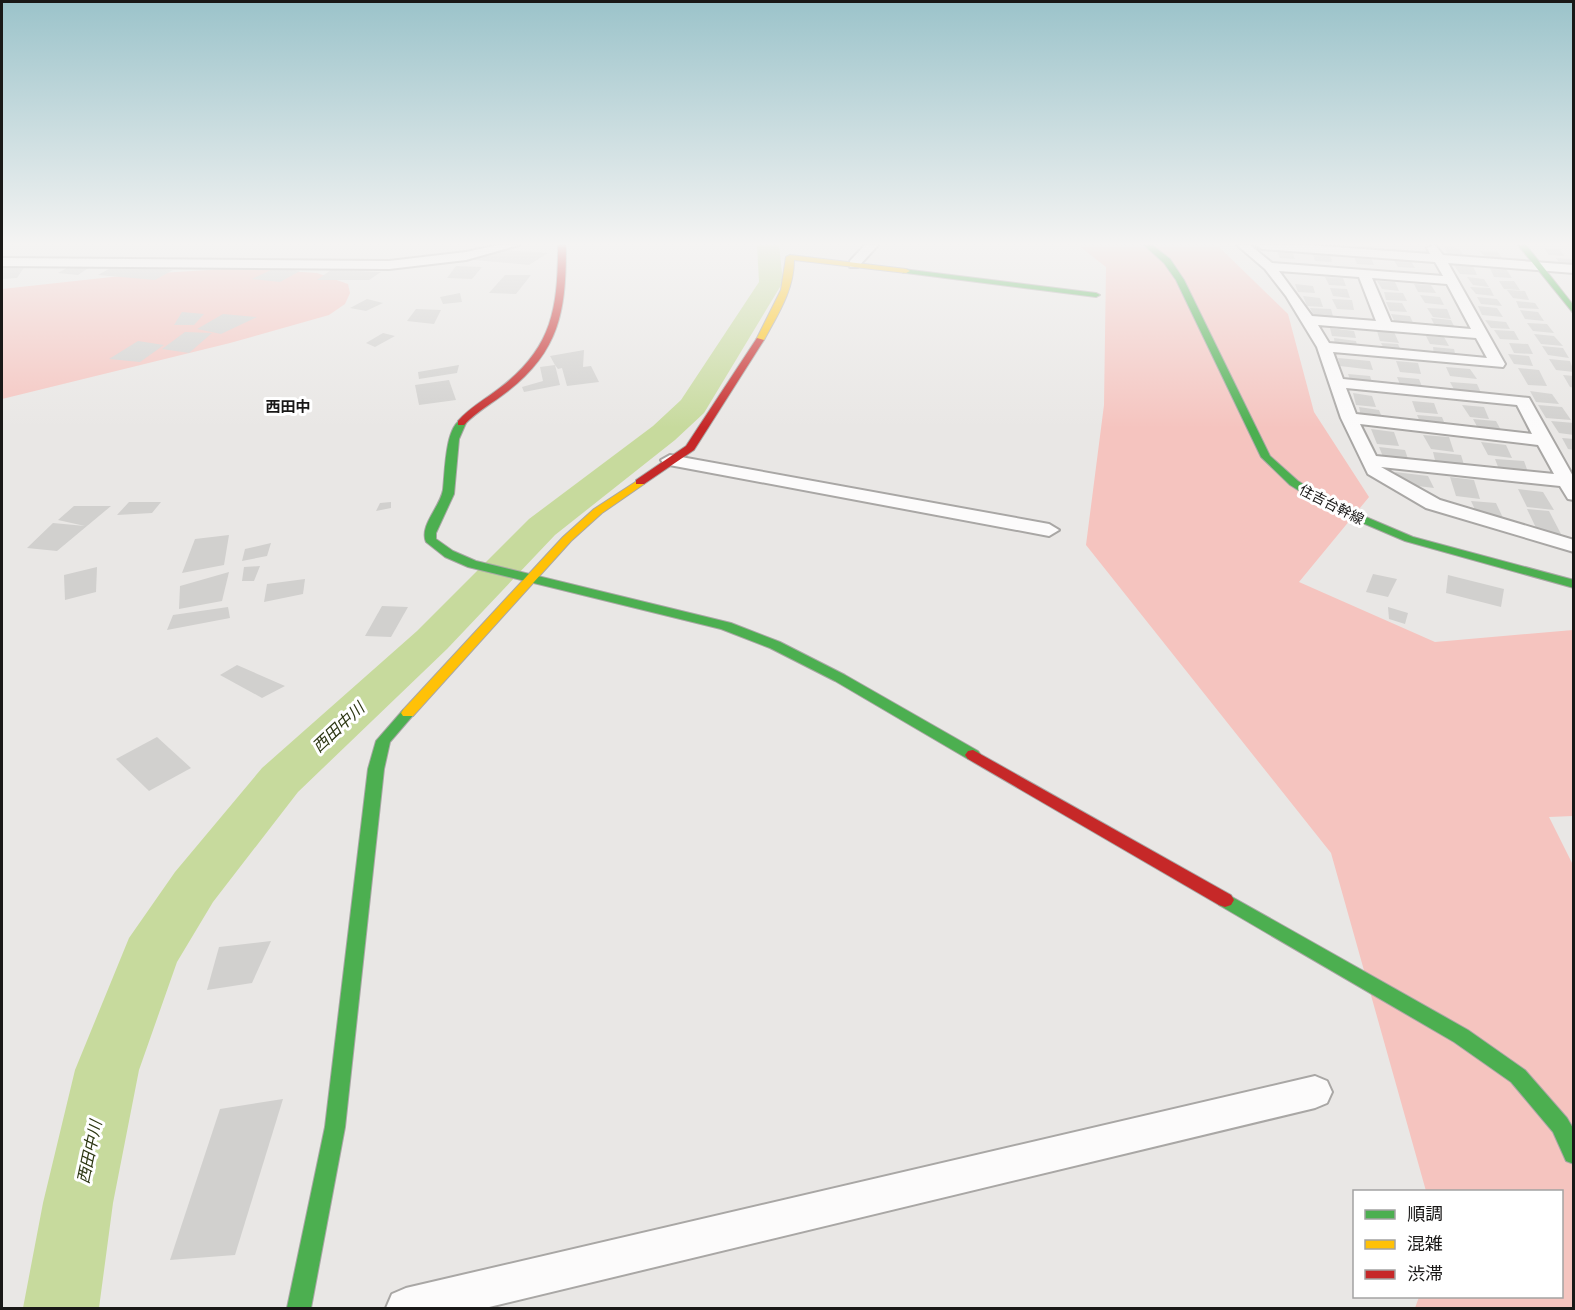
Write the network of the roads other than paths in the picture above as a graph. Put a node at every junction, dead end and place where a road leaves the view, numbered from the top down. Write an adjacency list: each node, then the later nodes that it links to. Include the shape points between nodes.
1 (558, 306): 19 (street, via 549,344 540,357 461,422 454,434 448,496 429,530 430,540 449,554 472,564)
2 (777, 306): 14 (street, via 746,365 690,447)
3 (1193, 306): 20 (street, 住吉台幹線, via 1266,457 1305,493 1376,526)
4 (1298, 306): 7 (street)
5 (1377, 306): 8 (street)
6 (1466, 306): 9 (street)
7 (1308, 320): 8 (street); 10 (street)
8 (1385, 326): 9 (street)
9 (1481, 334): 10 (street, via 1498,364)
10 (1324, 347): 11 (street)
11 (1339, 383): 12 (street); 13 (street, via 1523,401)
12 (1349, 418): 13 (street); 15 (street)
13 (1542, 440): 16 (street)
14 (670, 460): 17 (street); 19 (street, via 598,511 567,538)
15 (1368, 460): 16 (street); 18 (street, via 1374,470 1433,504)
16 (1570, 488)
17 (1050, 530)
18 (1574, 546)
19 (534, 578): 22 (street, via 726,626 775,645 840,678 1461,1036 1518,1076 1560,1125); 23 (street, via 383,741 376,769 335,1127)
20 (1574, 584)
21 (1316, 1092): 24 (street)
22 (1574, 1154)
23 (299, 1308)
24 (406, 1308)

